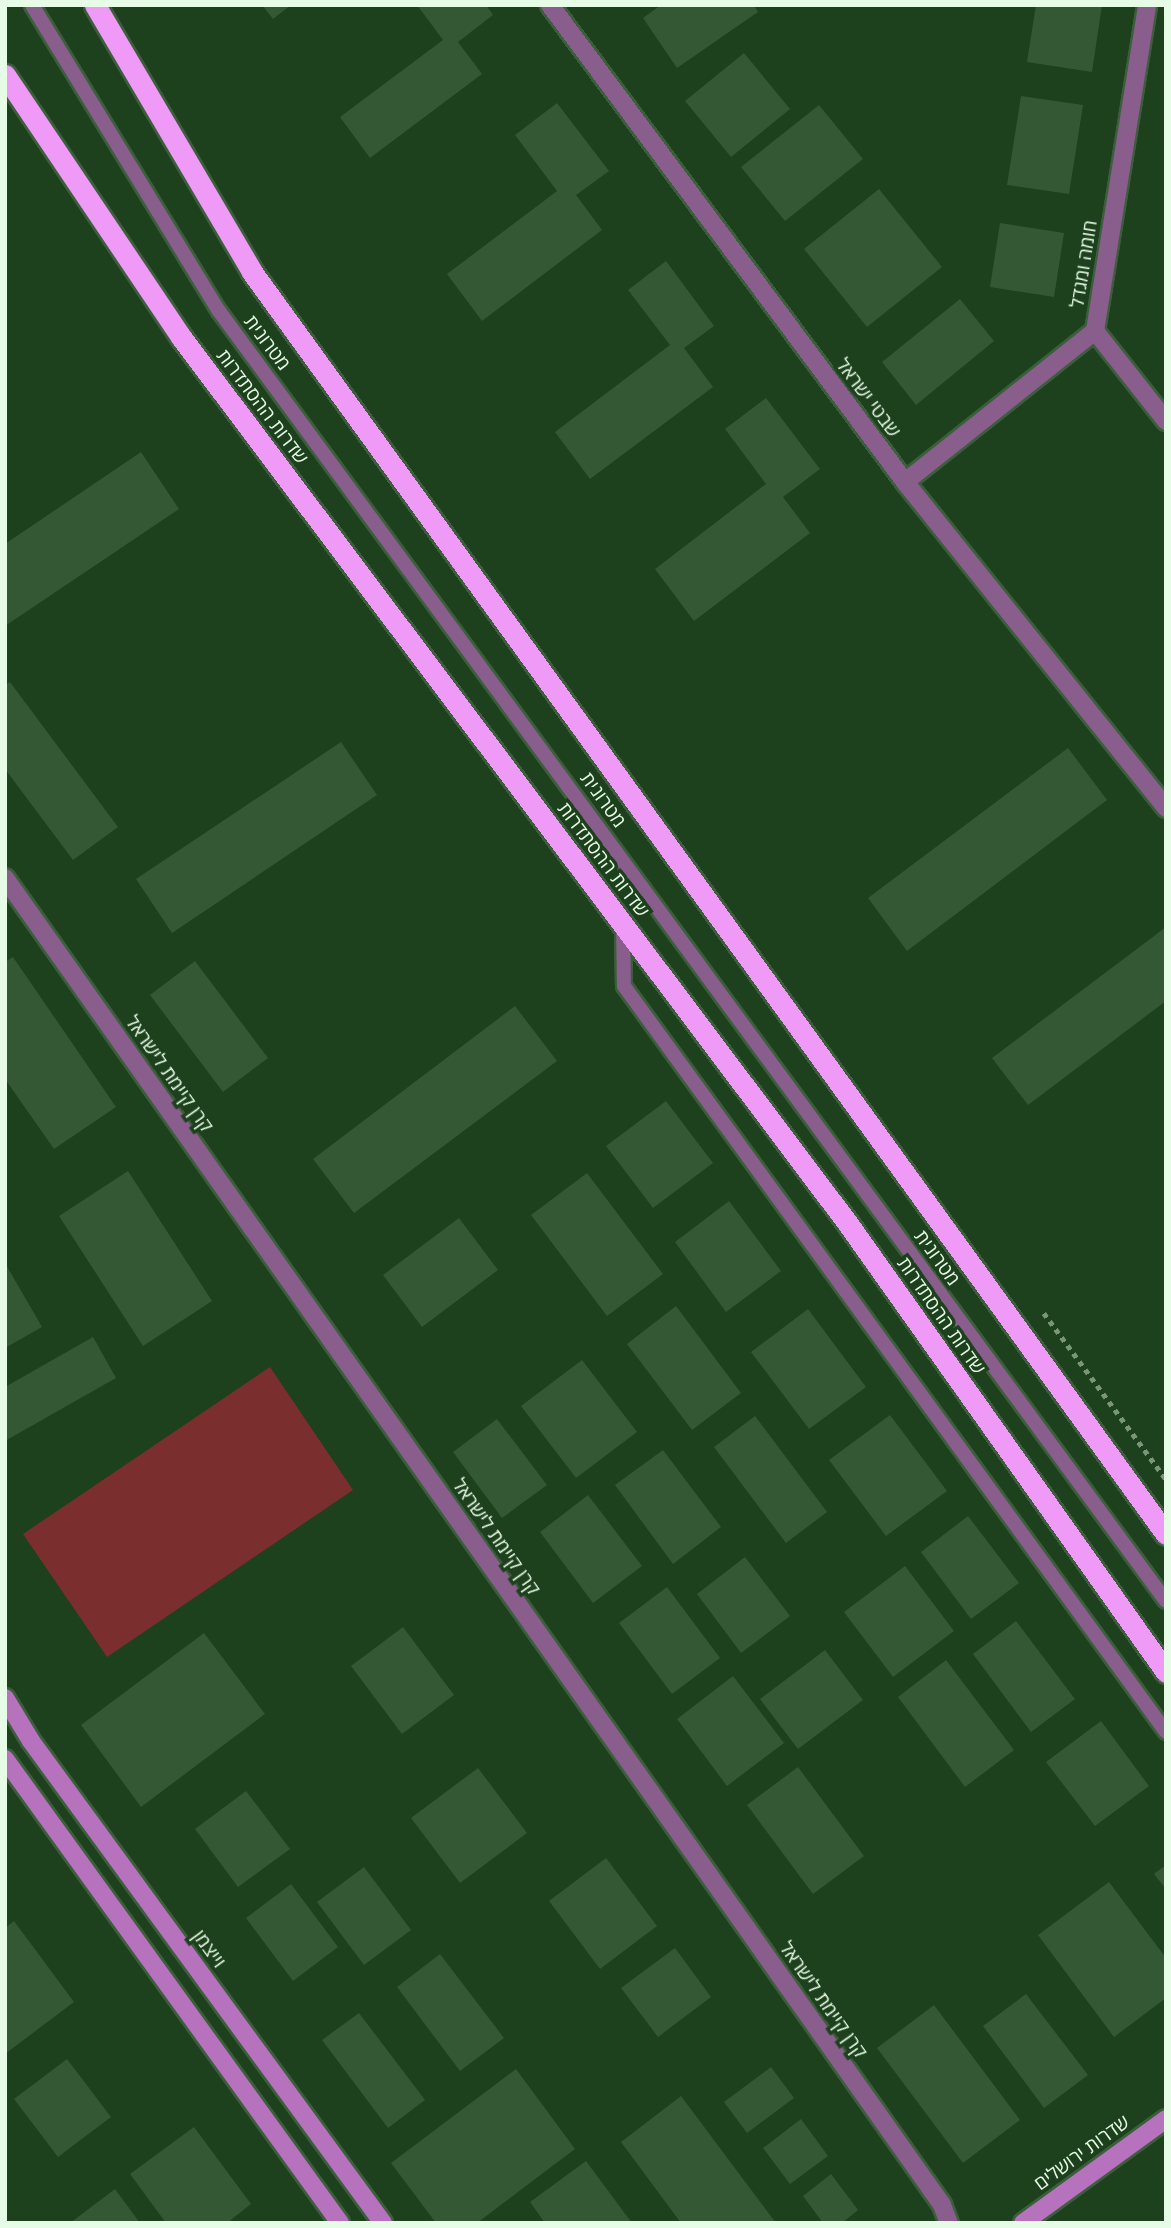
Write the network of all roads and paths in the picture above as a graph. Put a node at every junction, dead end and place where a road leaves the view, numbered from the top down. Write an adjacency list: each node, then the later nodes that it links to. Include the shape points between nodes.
1 (32, 5): 13 (lane, מטרונית, via 219,311)
2 (95, 5): 12 (highway, via 252,272)
3 (550, 5): 8 (street, שבטי ישראל)
4 (1147, 5): 6 (street, חומה ומגדל)
5 (5, 75): 11 (highway, שדרות ההסתדרות, via 181,337)
6 (1095, 331): 7 (street); 8 (street, חומה ומגדל)
7 (1166, 421)
8 (905, 482): 9 (street, שבטי ישראל)
9 (1166, 808)
10 (5, 878): 23 (street, קרן קיימת לישראל, via 926,2183)
11 (623, 924): 14 (highway, שדרות ההסתדרות, via 846,1221); 16 (lane, via 624,986)
12 (1166, 1534)
13 (1166, 1601)
14 (1166, 1672)
15 (5, 1698): 22 (street, וייצמן, via 31,1741)
16 (1142, 1699): 17 (lane); 18 (lane)
17 (1166, 1714)
18 (1166, 1732)
19 (5, 1759): 21 (street)
20 (1166, 2119): 24 (street, שדרות ירושלים)
21 (341, 2223)
22 (383, 2223)
23 (949, 2223)
24 (1023, 2223)

